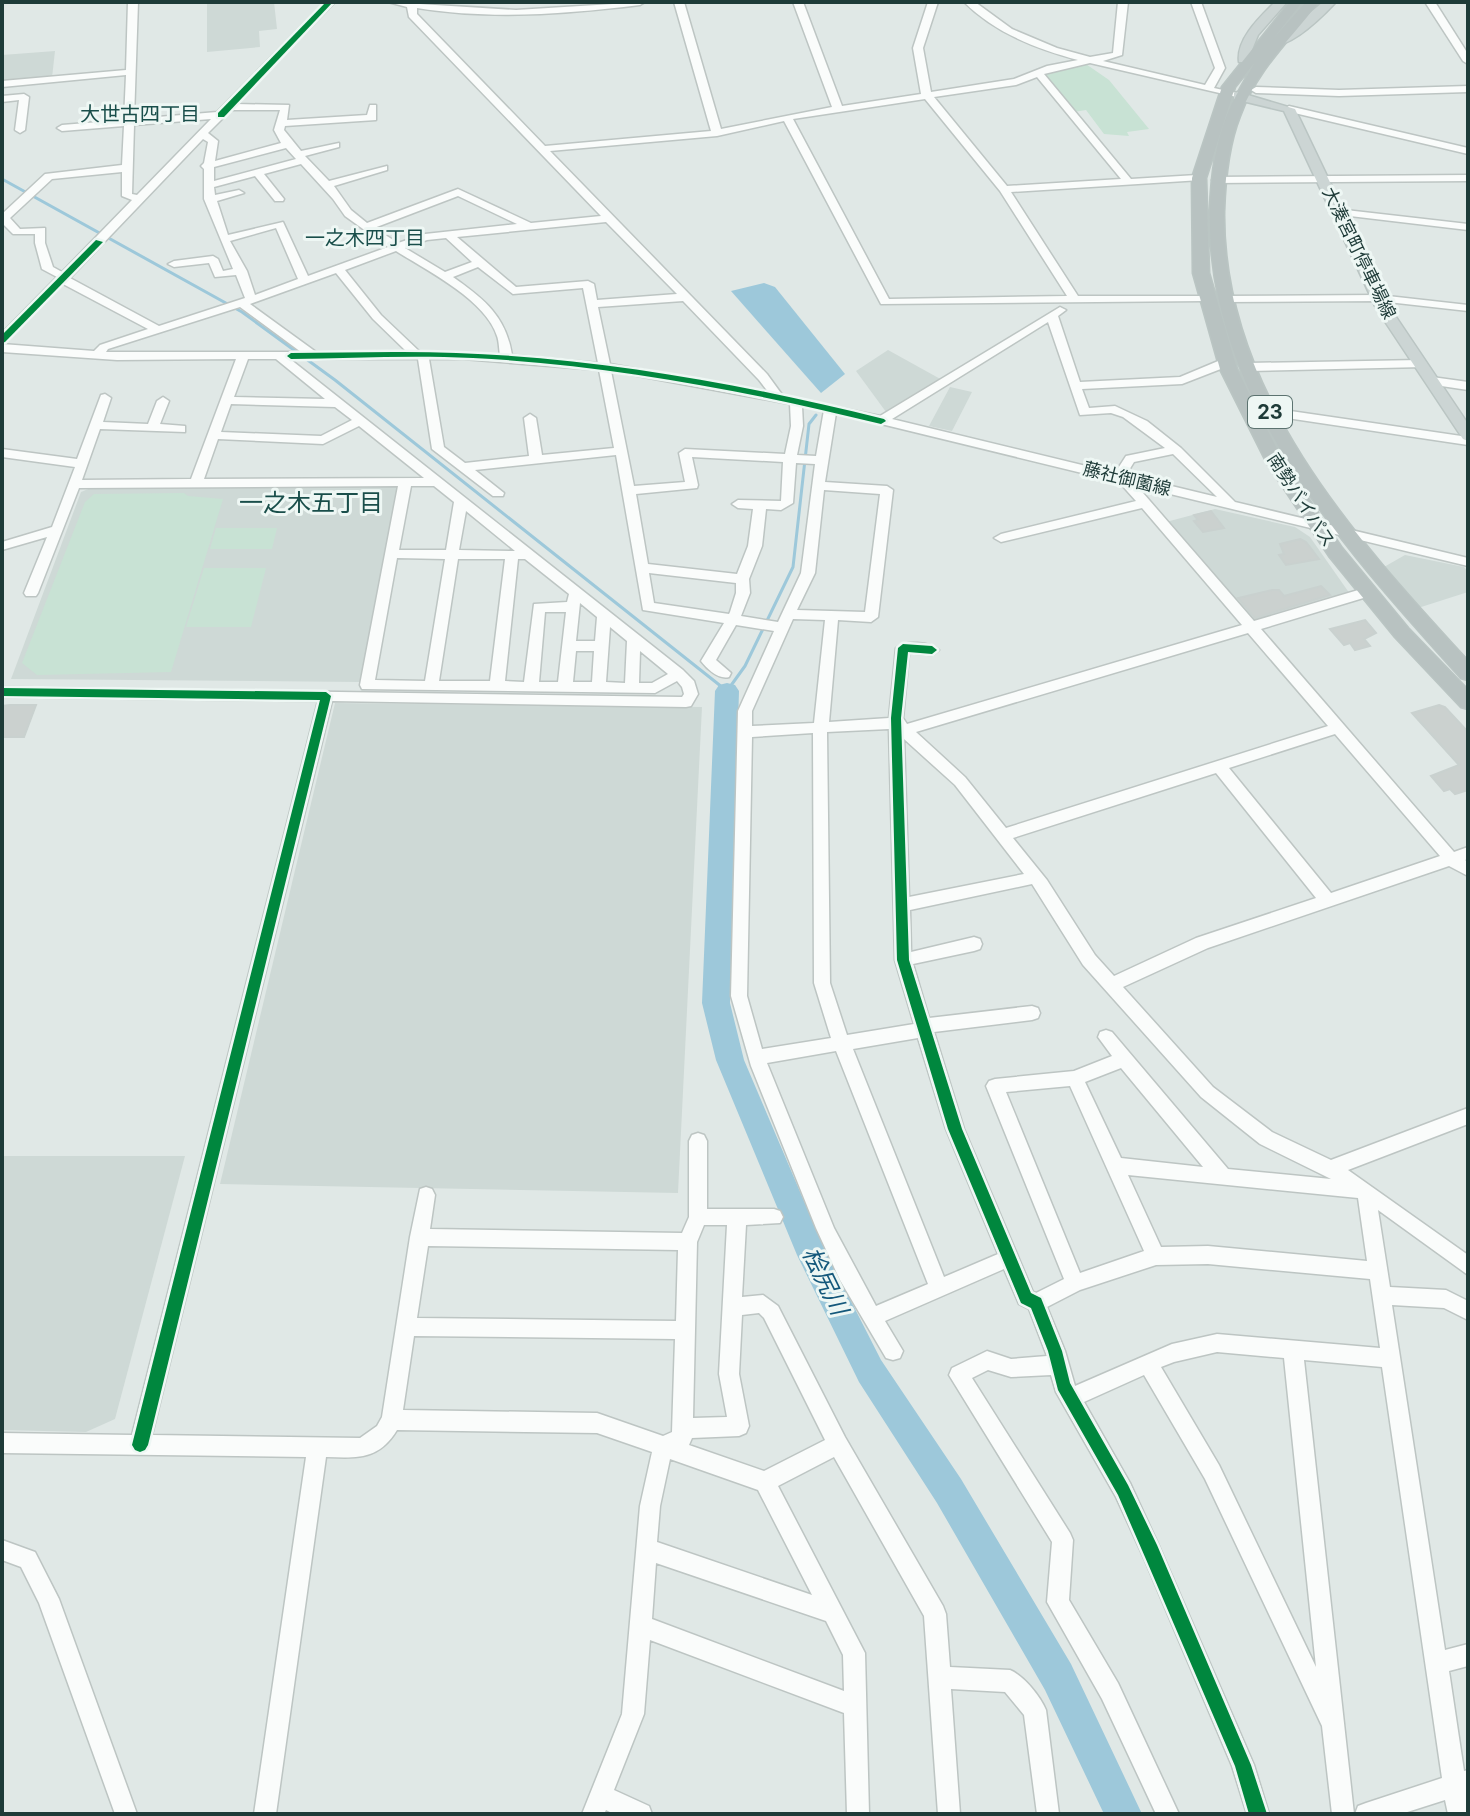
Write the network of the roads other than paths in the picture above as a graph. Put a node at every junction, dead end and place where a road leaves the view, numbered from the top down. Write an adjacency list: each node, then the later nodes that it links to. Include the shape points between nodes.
1 (133, 2): 23 (street)
2 (330, 2): 34 (street)
3 (393, 2): 16 (street)
4 (640, 2): 18 (street)
5 (679, 2): 40 (street)
6 (798, 2): 32 (street)
7 (933, 2): 29 (street, via 918,48)
8 (969, 2): 20 (street, via 1017,36)
9 (1123, 2): 20 (street, via 1117,55)
10 (1196, 2): 28 (street, via 1220,68)
11 (1281, 2): 21 (main road, via 1245,45)
12 (1296, 2): 21 (highway, 南勢バイパス / 23)
13 (1313, 2): 19 (highway, 南勢バイパス / 23)
14 (1330, 2): 19 (main road)
15 (1430, 2): 22 (street)
16 (411, 4): 17 (street); 44 (street, via 412,15)
17 (432, 6): 18 (street, via 502,14)
18 (574, 6)
19 (1273, 44): 28 (highway, 南勢バイパス / 23)
20 (1085, 59): 24 (street); 28 (street)
21 (1243, 59): 28 (highway, 南勢バイパス / 23)
22 (1468, 61)
23 (130, 72): 25 (street); 36 (street)
24 (1038, 72): 29 (street, via 1016,82); 54 (street)
25 (2, 84)
26 (1468, 89): 27 (street)
27 (1256, 90)
28 (1223, 92): 33 (main road); 51 (highway, 南勢バイパス / 23); 55 (highway, 南勢バイパス / 23)
29 (926, 94): 32 (street); 58 (street)
30 (2, 99): 39 (street, via 24,97)
31 (373, 107): 37 (street, via 372,118)
32 (838, 109): 35 (street)
33 (1289, 109): 45 (street); 53 (main road, 大湊宮町停車場線)
34 (225, 111): 36 (street); 37 (street, via 286,107); 41 (street)
35 (787, 117): 40 (street); 83 (street, via 885,302)
36 (130, 123): 38 (street); 48 (street)
37 (282, 123): 42 (street, via 280,133)
38 (62, 128)
39 (20, 130)
40 (717, 133): 44 (street)
41 (202, 134): 47 (street, via 213,141); 60 (street)
42 (288, 144): 46 (street); 47 (street)
43 (335, 145): 46 (street)
44 (543, 149): 65 (street)
45 (1468, 151)
46 (301, 158): 50 (street); 56 (street)
47 (206, 166): 57 (street)
48 (127, 168): 60 (street, via 127,196); 66 (street, via 49,176)
49 (383, 168): 56 (street)
50 (257, 172): 57 (street); 62 (street)
51 (1197, 178): 54 (street); 81 (highway, 南勢バイパス / 23)
52 (1468, 178): 53 (street)
53 (1322, 179): 55 (street); 63 (main road, 大湊宮町停車場線)
54 (1127, 180): 58 (street)
55 (1217, 180): 84 (highway, 南勢バイパス / 23, via 1215,244)
56 (326, 185): 67 (street, via 347,213)
57 (207, 186): 61 (street)
58 (1004, 189): 83 (street)
59 (239, 193): 61 (street)
60 (141, 199): 78 (street)
61 (209, 199): 70 (street)
62 (279, 199)
63 (1337, 212): 69 (street); 82 (main road, 大湊宮町停車場線)
64 (264, 217): 70 (street)
65 (610, 218): 68 (street); 80 (street)
66 (4, 219): 78 (street, via 17,232 41,230 48,269)
67 (367, 227): 68 (street, via 458,192); 72 (street)
68 (531, 227): 71 (street)
69 (1468, 227)
70 (222, 234): 76 (street); 79 (street, via 279,224)
71 (449, 235): 72 (street); 73 (street)
72 (396, 248): 75 (street); 77 (street)
73 (480, 263): 77 (street); 86 (street, via 513,291 588,284)
74 (174, 264): 76 (street, via 213,259 219,275)
75 (339, 270): 79 (street); 93 (street, via 377,317)
76 (241, 271): 85 (street)
77 (445, 276): 97 (street, via 498,323)
78 (64, 278): 89 (street); 90 (street)
79 (305, 282): 85 (street)
80 (686, 297): 86 (street); 106 (street)
81 (1204, 298): 83 (street); 98 (highway, 南勢バイパス / 23)
82 (1379, 298): 84 (street); 87 (street); 99 (main road, 大湊宮町停車場線)
83 (1074, 299): 88 (street)
84 (1225, 299): 101 (highway, 南勢バイパス / 23)
85 (239, 304): 89 (street); 96 (street)
86 (592, 304): 100 (street)
87 (1468, 308)
88 (1052, 316): 103 (street); 115 (street)
89 (160, 331): 92 (street, via 104,347)
90 (2, 340)
91 (2, 348): 92 (street, 藤社御薗線)
92 (96, 355): 94 (street, 藤社御薗線)
93 (420, 355): 96 (street, 藤社御薗線); 97 (street, 藤社御薗線); 128 (street, via 438,449)
94 (243, 356): 95 (street, 藤社御薗線); 107 (street)
95 (285, 356): 96 (street, 藤社御薗線); 110 (street)
96 (313, 356)
97 (506, 357): 100 (street, 藤社御薗線)
98 (1227, 362): 103 (street, via 1182,380); 142 (highway, 南勢バイパス / 23, via 1249,416)
99 (1420, 364): 101 (street); 102 (main road, 大湊宮町停車場線)
100 (604, 366): 106 (street, 藤社御薗線); 122 (street)
101 (1249, 367): 112 (highway, 南勢バイパス / 23)
102 (1432, 381): 104 (street); 120 (main road, 大湊宮町停車場線)
103 (1075, 386): 121 (street, via 1084,412 1123,413)
104 (1468, 386)
105 (105, 398): 116 (street)
106 (779, 398): 109 (street, 藤社御薗線)
107 (226, 400): 110 (street); 119 (street)
108 (163, 401): 117 (street)
109 (796, 401): 111 (street, 藤社御薗線); 124 (street)
110 (339, 403): 114 (street)
111 (831, 408): 115 (street, 藤社御薗線); 126 (street)
112 (1270, 412): 120 (street); 144 (highway, 南勢バイパス / 23)
113 (530, 418): 125 (street)
114 (361, 420): 119 (street, via 323,440); 130 (street)
115 (881, 421): 129 (street, 藤社御薗線)
116 (96, 425): 117 (street); 127 (street)
117 (152, 428): 118 (street)
118 (181, 429)
119 (213, 435): 131 (street)
120 (1468, 438)
121 (1174, 450): 129 (street, via 1130,459); 141 (street)
122 (621, 451): 125 (street); 135 (street)
123 (2, 453): 127 (street)
124 (793, 458): 126 (street); 135 (street, via 685,453 692,485); 140 (street, via 787,503)
125 (536, 460): 128 (street)
126 (819, 460): 134 (street)
127 (82, 464): 133 (street)
128 (463, 467): 136 (street)
129 (1122, 478): 138 (street); 141 (street, 藤社御薗線)
130 (439, 482): 132 (street); 137 (street)
131 (196, 483): 132 (street); 133 (street)
132 (405, 483): 147 (street)
133 (75, 484): 143 (street)
134 (818, 486): 159 (street, via 887,490 871,617); 161 (street, via 808,573)
135 (629, 491): 152 (street)
136 (498, 493)
137 (461, 500): 148 (street); 150 (street)
138 (1146, 503): 145 (street); 162 (street)
139 (738, 504): 140 (street)
140 (760, 505): 153 (street, via 755,546)
141 (1231, 505): 142 (street, 藤社御薗線)
142 (1315, 526): 144 (street, 藤社御薗線); 156 (highway, 南勢バイパス / 23)
143 (57, 530): 146 (street); 155 (street)
144 (1348, 535): 151 (street, 藤社御薗線); 168 (highway, 南勢バイパス / 23)
145 (1001, 538)
146 (2, 546)
147 (392, 554): 148 (street); 170 (street, via 367,685)
148 (453, 554): 149 (street); 170 (street)
149 (512, 555): 150 (street); 171 (street)
150 (530, 555): 154 (street)
151 (1468, 562)
152 (641, 568): 153 (street); 160 (street, via 648,607)
153 (742, 579): 160 (street, via 743,593)
154 (574, 590): 157 (street); 158 (street)
155 (31, 593)
156 (1365, 593): 162 (street); 178 (highway, 南勢バイパス / 23)
157 (573, 607): 164 (street); 172 (street, via 539,607)
158 (604, 614): 163 (street); 165 (street)
159 (832, 616): 161 (street); 180 (street)
160 (732, 619): 161 (street); 167 (street, via 708,661)
161 (780, 622): 182 (street, via 747,704)
162 (1253, 627): 179 (street); 181 (street)
163 (634, 638): 169 (street); 175 (street)
164 (569, 646): 165 (street); 173 (street)
165 (602, 646): 174 (street)
166 (932, 650): 179 (street, via 903,648)
167 (724, 673)
168 (1468, 673)
169 (678, 674): 175 (street, via 655,688); 177 (street, via 691,689 686,702)
170 (431, 685): 171 (street)
171 (497, 686): 172 (street)
172 (531, 686): 173 (street)
173 (565, 686): 174 (street)
174 (599, 687): 175 (street)
175 (632, 687)
176 (2, 692): 177 (street)
177 (326, 696): 236 (street)
178 (1468, 702)
179 (901, 726): 180 (street); 184 (street, via 960,781); 190 (street)
180 (821, 727): 182 (street); 197 (street, via 822,983)
181 (1338, 728): 183 (street); 186 (street)
182 (744, 732): 198 (street, via 739,996)
183 (1219, 766): 184 (street); 189 (street)
184 (1004, 835): 188 (street)
185 (1468, 853): 186 (street)
186 (1451, 859): 187 (street); 189 (street)
187 (1468, 870)
188 (1033, 878): 190 (street); 193 (street, via 1089,960)
189 (1328, 901): 193 (street, via 1202,943)
190 (901, 905): 192 (street)
191 (974, 944): 192 (street)
192 (903, 960): 195 (street)
193 (1113, 984): 204 (street, via 1207,1092 1266,1138)
194 (1032, 1013): 195 (street)
195 (922, 1028): 197 (street); 214 (street, via 955,1129)
196 (1106, 1037): 199 (street)
197 (843, 1044): 198 (street); 218 (street)
198 (757, 1057): 223 (street, via 816,1206)
199 (1125, 1059): 200 (street); 205 (street)
200 (1075, 1078): 203 (street); 217 (street, via 995,1086)
201 (1468, 1116): 204 (street)
202 (698, 1141): 209 (street)
203 (1116, 1166): 205 (street); 213 (street)
204 (1330, 1169): 206 (street)
205 (1224, 1178): 206 (street)
206 (1366, 1191): 215 (street); 216 (street)
207 (426, 1195): 211 (street)
208 (737, 1216): 209 (street); 210 (street); 221 (street)
209 (698, 1217): 212 (street)
210 (774, 1217)
211 (419, 1237): 212 (street); 224 (street)
212 (688, 1242): 225 (street)
213 (1156, 1256): 216 (street, via 1208,1255); 217 (street)
214 (1009, 1258): 218 (street); 220 (street, via 1026,1298)
215 (1468, 1266)
216 (1378, 1271): 219 (street)
217 (1075, 1283): 220 (street)
218 (939, 1287): 223 (street)
219 (1382, 1295): 222 (street, via 1446,1299); 228 (street)
220 (1036, 1303): 230 (street)
221 (733, 1307): 233 (street, via 729,1374 739,1426); 235 (street, via 763,1304 771,1312)
222 (1468, 1311)
223 (872, 1317): 227 (street)
224 (406, 1327): 225 (street); 232 (street)
225 (686, 1330): 233 (street)
226 (1293, 1350): 228 (street); 229 (street, via 1217,1343 1192,1346); 248 (street)
227 (893, 1351)
228 (1392, 1358): 245 (street)
229 (1148, 1363): 231 (street); 248 (street, via 1212,1472)
230 (1058, 1365): 231 (street); 257 (street, via 1011,1368 987,1360 959,1375 1063,1540 1058,1602 1110,1691)
231 (1071, 1398): 258 (street, via 1151,1551 1243,1765)
232 (392, 1420): 237 (street, via 597,1423); 238 (street, via 363,1448)
233 (682, 1428): 237 (street, via 682,1438)
234 (2, 1443): 236 (street)
235 (838, 1444): 239 (street); 246 (street, via 935,1614)
236 (140, 1445): 238 (street)
237 (663, 1446): 239 (street); 240 (street)
238 (317, 1448): 252 (street)
239 (765, 1482): 242 (street)
240 (646, 1549): 242 (street); 243 (street)
241 (2, 1550): 251 (street, via 28,1559 48,1599)
242 (834, 1613): 247 (street, via 854,1653)
243 (640, 1625): 247 (street); 250 (street, via 633,1714)
244 (1468, 1655): 245 (street)
245 (1438, 1663): 249 (street)
246 (940, 1678): 255 (street); 256 (street, via 1010,1681 1035,1710)
247 (855, 1706): 254 (street)
248 (1335, 1730): 259 (street)
249 (1461, 1784): 260 (street); 261 (street)
250 (597, 1805): 253 (street)
251 (126, 1814)
252 (265, 1814)
253 (641, 1814)
254 (858, 1814)
255 (949, 1814)
256 (1048, 1814)
257 (1168, 1814)
258 (1258, 1814)
259 (1343, 1814)
260 (1366, 1814)
261 (1459, 1814)

